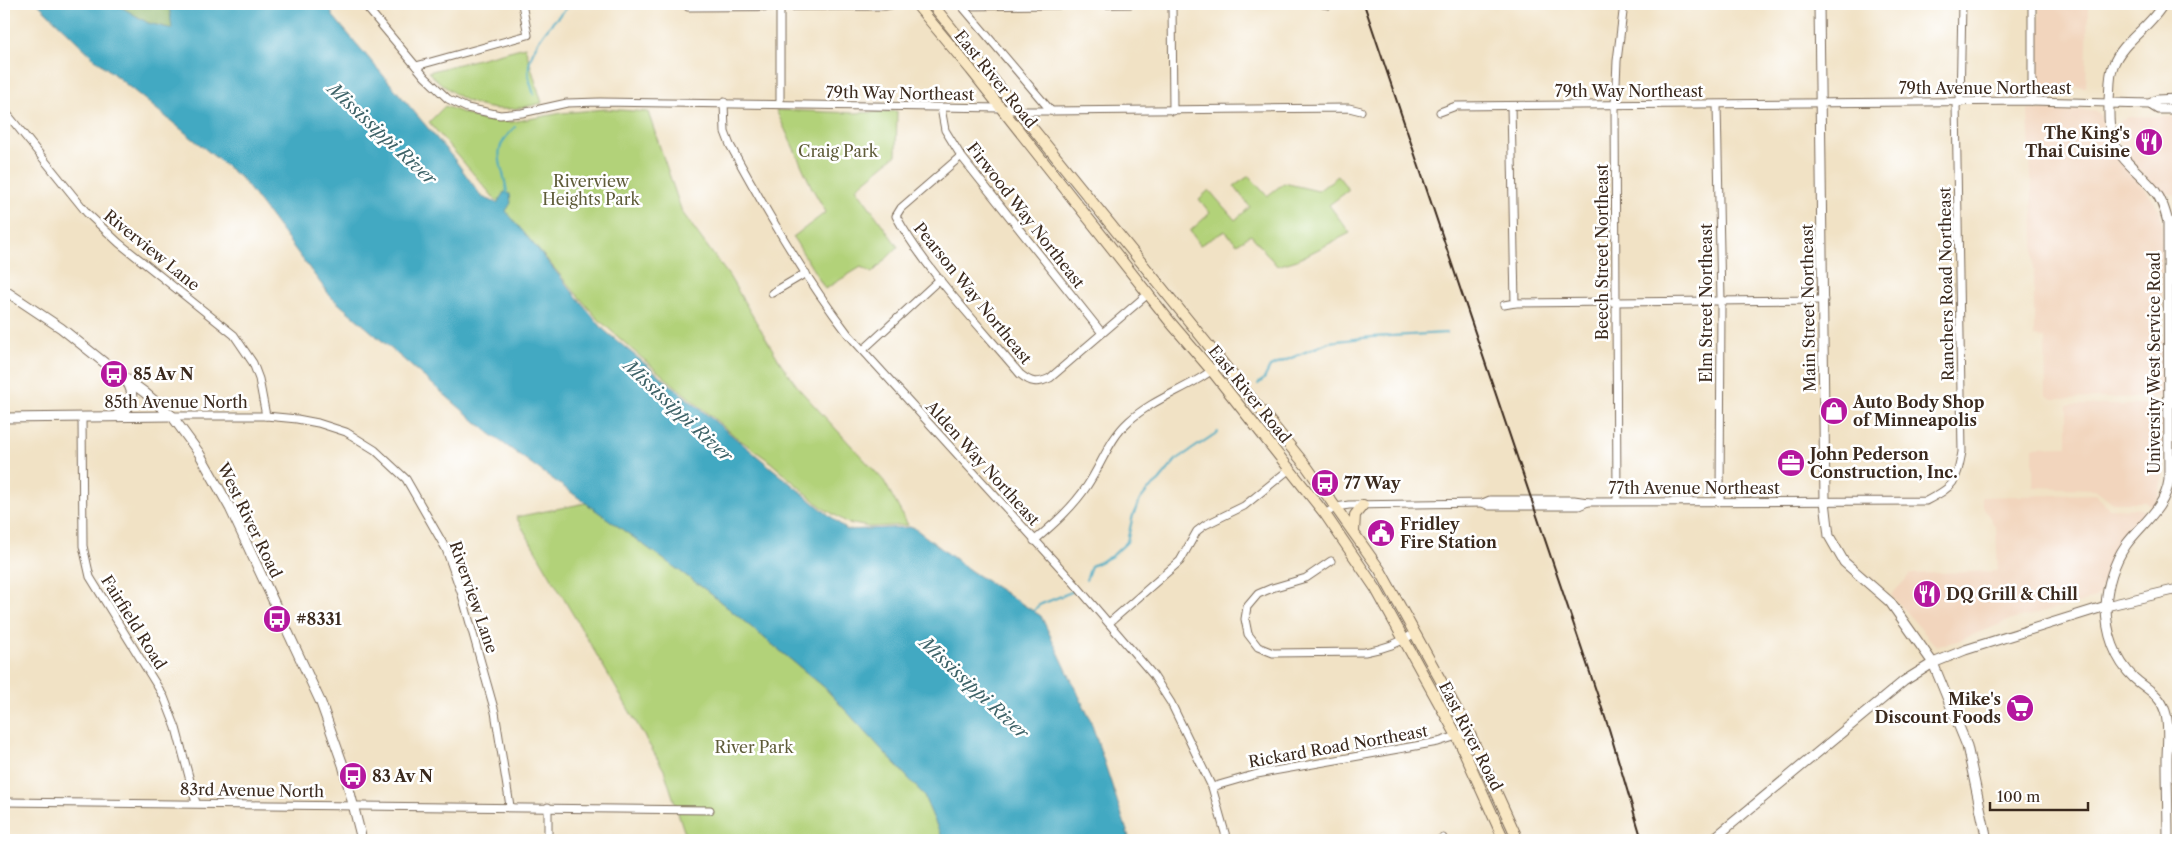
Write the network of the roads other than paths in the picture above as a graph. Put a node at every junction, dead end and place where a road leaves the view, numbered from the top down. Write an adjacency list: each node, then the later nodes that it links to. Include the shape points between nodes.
1 (364, 4): 16 (street, 79th Way Northeast)
2 (522, 4): 16 (street, via 528,35)
3 (895, 4): 14 (street)
4 (916, 4): 29 (main road, East River Road)
5 (932, 4): 32 (main road, East River Road)
6 (1130, 4): 13 (street)
7 (1172, 4): 33 (street)
8 (1624, 4): 26 (street, Beech Street Northeast)
9 (1819, 4): 20 (street, Main Street Northeast)
10 (1962, 4): 21 (street, Ranchers Road Northeast)
11 (2032, 4): 18 (street)
12 (2163, 4): 22 (street, University West Service Road, via 2125,47 2113,66)
13 (961, 5): 35 (street)
14 (780, 7): 15 (street); 23 (street)
15 (688, 8)
16 (416, 66): 19 (street, 79th Way Northeast, via 453,102 479,112 500,115 566,103)
17 (2178, 99): 25 (street, 79th Avenue Northeast, via 2158,100)
18 (2032, 101): 21 (street, 79th Avenue Northeast); 22 (street, 79th Avenue Northeast)
19 (724, 102): 23 (street, 79th Way Northeast); 38 (street, Alden Way Northeast, via 725,132 730,145)
20 (1820, 103): 21 (street, 79th Avenue Northeast); 24 (street, 79th Way Northeast); 43 (street, Main Street Northeast)
21 (1958, 103): 60 (street, Ranchers Road Northeast, via 1962,452 1957,478)
22 (2109, 103): 25 (street, 79th Avenue Northeast); 71 (street, University West Service Road, via 2115,144 2123,158 2155,191 2168,222 2169,480 2162,503 2126,545 2117,561)
23 (780, 104): 28 (street, 79th Way Northeast)
24 (1717, 104): 26 (street, 79th Way Northeast); 44 (street, Elm Street Northeast)
25 (2150, 104): 31 (street, 79th Avenue Northeast, via 2158,109)
26 (1615, 105): 27 (street, 79th Way Northeast); 45 (street, Beech Street Northeast)
27 (1511, 106): 36 (street, 79th Way Northeast, via 1456,106); 46 (street)
28 (942, 108): 29 (street, 79th Way Northeast); 37 (street, Firwood Way Northeast, via 945,130)
29 (1001, 108): 32 (street, 79th Way Northeast); 42 (main road, East River Road)
30 (4, 110): 55 (street, Riverview Lane, via 87,213 119,243 234,335 245,348 256,371)
31 (2178, 110)
32 (1020, 111): 35 (street, 79th Way Northeast); 50 (main road, East River Road)
33 (1172, 111): 34 (street, 79th Way Northeast, via 1349,108); 35 (street, 79th Way Northeast)
34 (1361, 111)
35 (1051, 112)
36 (1440, 112)
37 (961, 156): 39 (street, Pearson Way Northeast, via 896,216); 48 (street, Firwood Way Northeast)
38 (806, 273): 41 (street); 49 (street, Alden Way Northeast, via 834,316)
39 (940, 278): 48 (street, Pearson Way Northeast, via 1028,381 1039,383 1050,378); 49 (street)
40 (4, 290): 52 (street, West River Road, via 61,328)
41 (772, 293)
42 (1149, 293): 48 (street, Pearson Way Northeast); 51 (main road, East River Road)
43 (1824, 300): 44 (street); 63 (street, Main Street Northeast)
44 (1721, 301): 45 (street); 62 (street, Elm Street Northeast)
45 (1616, 302): 46 (street); 61 (street, Beech Street Northeast)
46 (1516, 303): 47 (street)
47 (1504, 305)
48 (1102, 333)
49 (863, 350): 68 (street, Alden Way Northeast)
50 (1222, 362): 51 (street); 65 (main road, East River Road)
51 (1212, 371): 59 (main road, East River Road); 68 (street, via 1147,407 1128,422 1109,445 1075,503)
52 (124, 378): 53 (street, via 132,391 132,401 124,412); 54 (street, West River Road)
53 (112, 416): 54 (street, 85th Avenue North); 57 (street, 85th Avenue North)
54 (172, 416): 55 (street, 85th Avenue North); 81 (street, West River Road, via 199,453 220,490 296,648 334,736)
55 (266, 416): 58 (street, 85th Avenue North, via 297,418)
56 (4, 418): 57 (street, 85th Avenue North)
57 (82, 418): 80 (street, Fairfield Road, via 83,546 90,577 168,705)
58 (346, 432): 82 (street, Riverview Lane, via 375,450 406,479 446,550 495,712)
59 (1291, 468): 66 (main road, East River Road); 72 (street, via 1244,506 1197,531 1180,561)
60 (1947, 490): 63 (street, 77th Avenue Northeast, via 1926,501)
61 (1617, 501): 62 (street, 77th Avenue Northeast); 64 (street, 77th Avenue Northeast, via 1490,500 1483,503)
62 (1720, 501): 63 (street, 77th Avenue Northeast)
63 (1825, 501): 75 (street, Main Street Northeast, via 1829,536 1844,562 1890,602)
64 (1363, 505): 65 (street, 77th Avenue Northeast); 67 (main road, via 1355,515)
65 (1336, 508): 66 (street, 77th Avenue Northeast); 67 (main road, East River Road)
66 (1325, 514): 74 (main road, East River Road, via 1376,589)
67 (1354, 534): 73 (main road, East River Road, via 1380,570)
68 (1034, 541): 72 (street, Alden Way Northeast)
69 (1331, 561): 74 (street, via 1306,578 1258,594 1247,607 1245,618 1248,634 1258,647 1273,653 1356,652 1378,650)
70 (2178, 589): 71 (street)
71 (2106, 606): 75 (street); 92 (street, University West Service Road, via 2116,656 2134,678 2156,695 2165,710 2168,731)
72 (1109, 623): 78 (street, Alden Way Northeast, via 1163,689)
73 (1415, 634): 74 (street); 76 (main road, East River Road)
74 (1404, 640): 77 (main road, East River Road)
75 (1933, 662): 90 (street, via 1904,681); 91 (street, Main Street Northeast, via 1968,746)
76 (1468, 730): 77 (street, Rickard Road Northeast); 89 (main road, East River Road)
77 (1457, 736): 78 (street, Rickard Road Northeast, via 1344,760 1256,774); 88 (main road, East River Road)
78 (1212, 787): 87 (street, Alden Way Northeast)
79 (4, 802): 80 (street, 83rd Avenue North)
80 (196, 803): 81 (street, 83rd Avenue North)
81 (354, 805): 82 (street, 83rd Avenue North); 85 (street, West River Road)
82 (510, 806): 83 (street, 83rd Avenue North)
83 (548, 807): 84 (street, 83rd Avenue North); 86 (street)
84 (710, 810)
85 (362, 840)
86 (548, 840)
87 (1227, 840)
88 (1504, 840)
89 (1518, 840)
90 (1712, 840)
91 (1987, 840)
92 (2168, 840)

